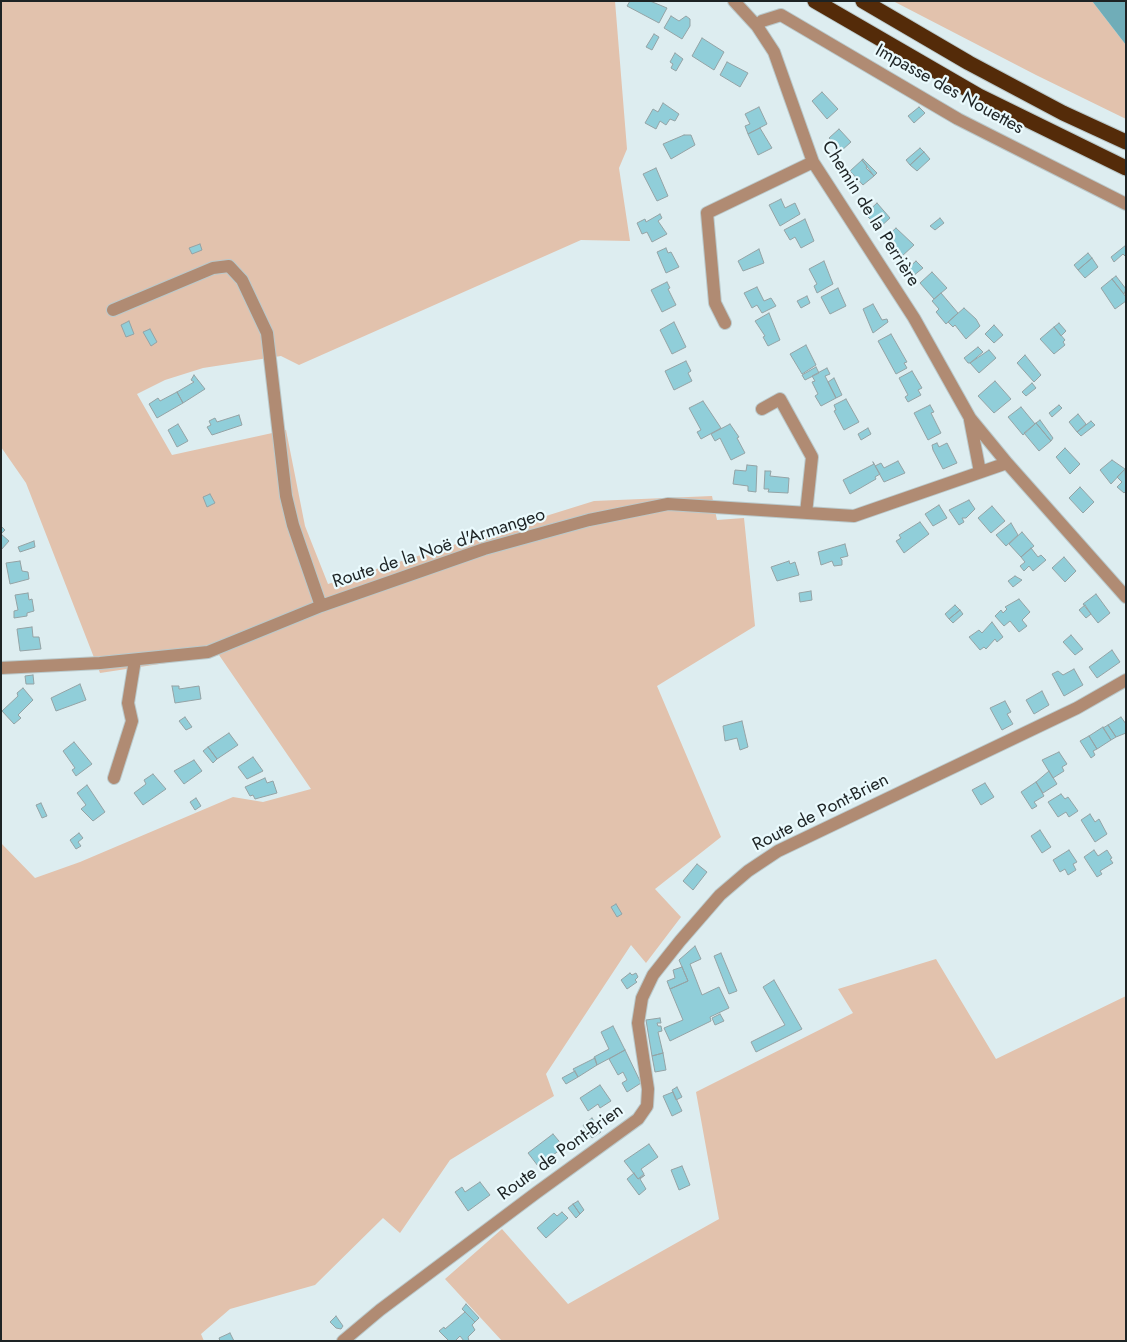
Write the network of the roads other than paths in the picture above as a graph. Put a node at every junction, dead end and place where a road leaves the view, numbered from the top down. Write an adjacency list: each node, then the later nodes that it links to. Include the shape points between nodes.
1 (734, 1): 4 (street, Chemin de la Perrière)
2 (815, 1): 7 (highway, via 979,96)
3 (863, 1): 5 (highway, via 1063,113)
4 (757, 26): 6 (street, Chemin de la Perrière, via 774,52); 9 (street, Impasse des Nouettes, via 781,15 958,119)
5 (1126, 142)
6 (813, 162): 11 (street, via 707,213 715,303); 13 (street, Chemin de la Perrière, via 914,318)
7 (1120, 165): 8 (highway)
8 (1126, 174)
9 (1126, 204)
10 (113, 310): 18 (street, via 213,268 229,266 242,280 267,333 286,496)
11 (724, 323)
12 (762, 409): 16 (street, via 780,399 812,457)
13 (970, 418): 14 (street, Chemin de la Perrière); 15 (street, Chemin de la Perrière)
14 (1007, 463): 15 (street, Route de la Noë d'Armangeo); 17 (street, Chemin de la Perrière)
15 (980, 472): 16 (street, Route de la Noë d'Armangeo, via 854,516)
16 (806, 513): 18 (street, Route de la Noë d'Armangeo, via 668,504 589,520 484,549)
17 (1126, 597)
18 (322, 606): 19 (street, Route de la Noë d'Armangeo, via 208,652)
19 (135, 660): 20 (street, Route de la Noë d'Armangeo); 22 (street, via 128,703 132,721)
20 (1, 668)
21 (1126, 680): 23 (street, Route de Pont-Brien, via 1077,708 778,851 748,871 720,895 680,941 653,975 642,998 638,1023 648,1088 646,1106 638,1119 520,1204)
22 (114, 778)
23 (343, 1341)

